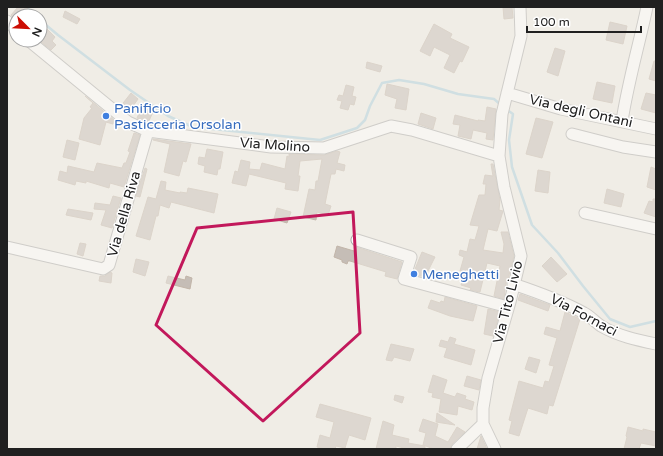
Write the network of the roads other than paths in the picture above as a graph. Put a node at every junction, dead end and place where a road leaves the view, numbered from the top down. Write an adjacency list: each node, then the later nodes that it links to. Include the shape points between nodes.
1 (520, 7): 4 (street, Via Tito Livio, via 521,36)
2 (647, 7): 5 (street)
3 (38, 48): 7 (street, Via Molino, via 128,122)
4 (506, 97): 5 (street, Via degli Ontani); 10 (street, Via Tito Livio)
5 (622, 121): 6 (street, Via degli Ontani)
6 (656, 129)
7 (148, 131): 10 (street, Via Molino, via 271,147 324,148 390,126); 14 (street, Via della Riva, via 110,265 103,269)
8 (572, 134): 9 (street, via 623,147)
9 (656, 152)
10 (499, 156): 15 (street, Via Tito Livio, via 520,256)
11 (585, 213): 12 (street)
12 (656, 229)
13 (357, 240): 16 (street, via 411,257 404,279)
14 (7, 248)
15 (513, 284): 16 (street, Via Tito Livio); 17 (street, Via Fornaci, via 562,303 620,335)
16 (508, 308): 18 (street, Via Tito Livio, via 488,378)
17 (656, 344)
18 (483, 424): 19 (street); 20 (street, Via Tito Livio)
19 (457, 449)
20 (495, 449)

